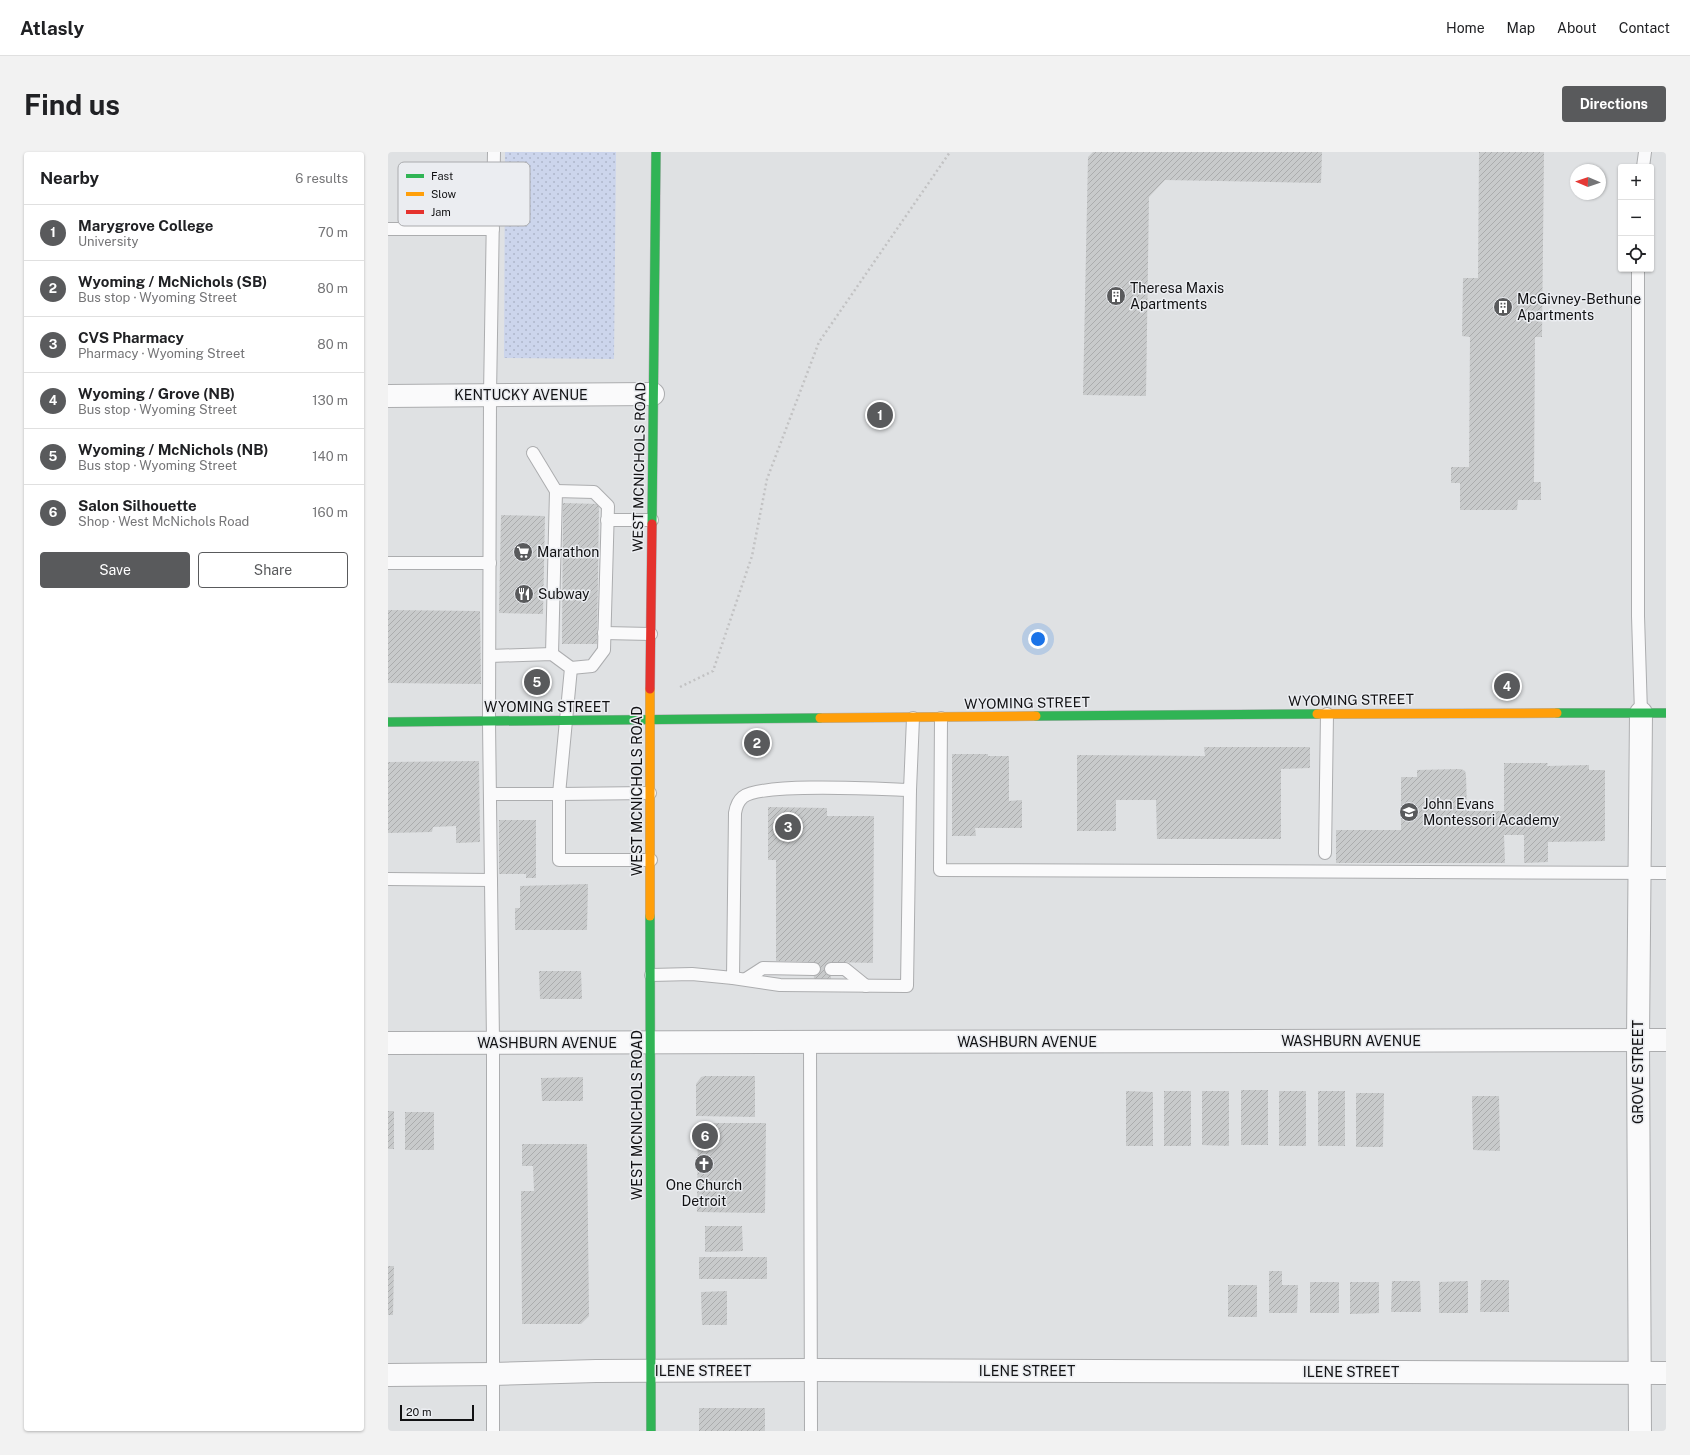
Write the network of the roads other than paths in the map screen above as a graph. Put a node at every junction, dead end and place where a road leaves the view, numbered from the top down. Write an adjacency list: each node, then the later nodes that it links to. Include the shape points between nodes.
1 (494, 152): 4 (lane)
2 (656, 152): 10 (main road, WEST MCNICHOLS ROAD)
3 (1645, 152): 5 (lane)
4 (494, 162)
5 (1643, 164)
6 (492, 226): 8 (lane)
7 (388, 229): 8 (lane)
8 (492, 229): 11 (lane)
9 (1638, 272): 24 (lane, via 1638,616)
10 (653, 394): 11 (street, KENTUCKY AVENUE); 16 (main road, WEST MCNICHOLS ROAD)
11 (490, 395): 12 (street, KENTUCKY AVENUE); 18 (lane)
12 (388, 396)
13 (534, 453): 14 (lane)
14 (556, 491): 15 (lane, via 594,492 608,506); 21 (lane, via 558,596 557,628)
15 (607, 520): 16 (lane); 19 (lane, via 602,544)
16 (652, 520): 20 (main road, WEST MCNICHOLS ROAD)
17 (388, 563): 18 (lane)
18 (490, 563): 22 (lane)
19 (602, 629): 20 (lane); 23 (lane, via 604,650 592,666)
20 (651, 634): 29 (main road, WEST MCNICHOLS ROAD)
21 (552, 654): 22 (lane); 23 (lane)
22 (490, 656): 32 (lane)
23 (571, 668): 30 (lane)
24 (1641, 713): 25 (main road, WYOMING STREET); 26 (main road, WYOMING STREET); 39 (street, GROVE STREET)
25 (1666, 713)
26 (1327, 714): 28 (main road, WYOMING STREET); 37 (lane)
27 (913, 718): 28 (main road, WYOMING STREET); 29 (main road, WYOMING STREET); 33 (lane)
28 (941, 718): 39 (lane, via 940,870)
29 (650, 720): 30 (main road, WYOMING STREET); 34 (main road, WEST MCNICHOLS ROAD)
30 (565, 721): 32 (main road, WYOMING STREET); 36 (lane)
31 (388, 722): 32 (main road, WYOMING STREET)
32 (489, 722): 35 (lane)
33 (910, 790): 46 (lane, via 792,788 758,792 743,797 737,804 735,813); 48 (lane, via 907,986)
34 (650, 793): 36 (lane); 38 (main road, WEST MCNICHOLS ROAD)
35 (490, 794): 36 (lane); 42 (lane)
36 (559, 794): 38 (lane, via 559,860)
37 (1325, 853)
38 (650, 860): 45 (main road, WEST MCNICHOLS ROAD)
39 (1640, 873): 40 (lane); 49 (street, GROVE STREET)
40 (1666, 873)
41 (388, 879): 42 (lane)
42 (491, 880): 51 (lane)
43 (814, 969): 47 (lane, via 763,968)
44 (831, 969): 48 (lane, via 845,969)
45 (651, 975): 46 (lane, via 692,974); 53 (main road, WEST MCNICHOLS ROAD)
46 (733, 978): 47 (lane)
47 (746, 979): 48 (lane, via 780,986)
48 (866, 986)
49 (1638, 1040): 50 (street, WASHBURN AVENUE); 54 (street, WASHBURN AVENUE); 58 (street, GROVE STREET)
50 (1666, 1040)
51 (493, 1042): 52 (street, WASHBURN AVENUE); 53 (street, WASHBURN AVENUE); 59 (lane)
52 (388, 1043)
53 (651, 1043): 54 (street, WASHBURN AVENUE); 56 (main road, WEST MCNICHOLS ROAD)
54 (810, 1043): 55 (lane)
55 (811, 1370): 56 (street, ILENE STREET); 58 (street, ILENE STREET); 63 (lane)
56 (651, 1371): 59 (street, ILENE STREET); 62 (main road, WEST MCNICHOLS ROAD)
57 (1666, 1372): 58 (street, ILENE STREET)
58 (1640, 1373): 64 (street, GROVE STREET)
59 (493, 1374): 60 (street, ILENE STREET); 61 (lane)
60 (388, 1375)
61 (493, 1431)
62 (651, 1431)
63 (811, 1431)
64 (1640, 1431)

